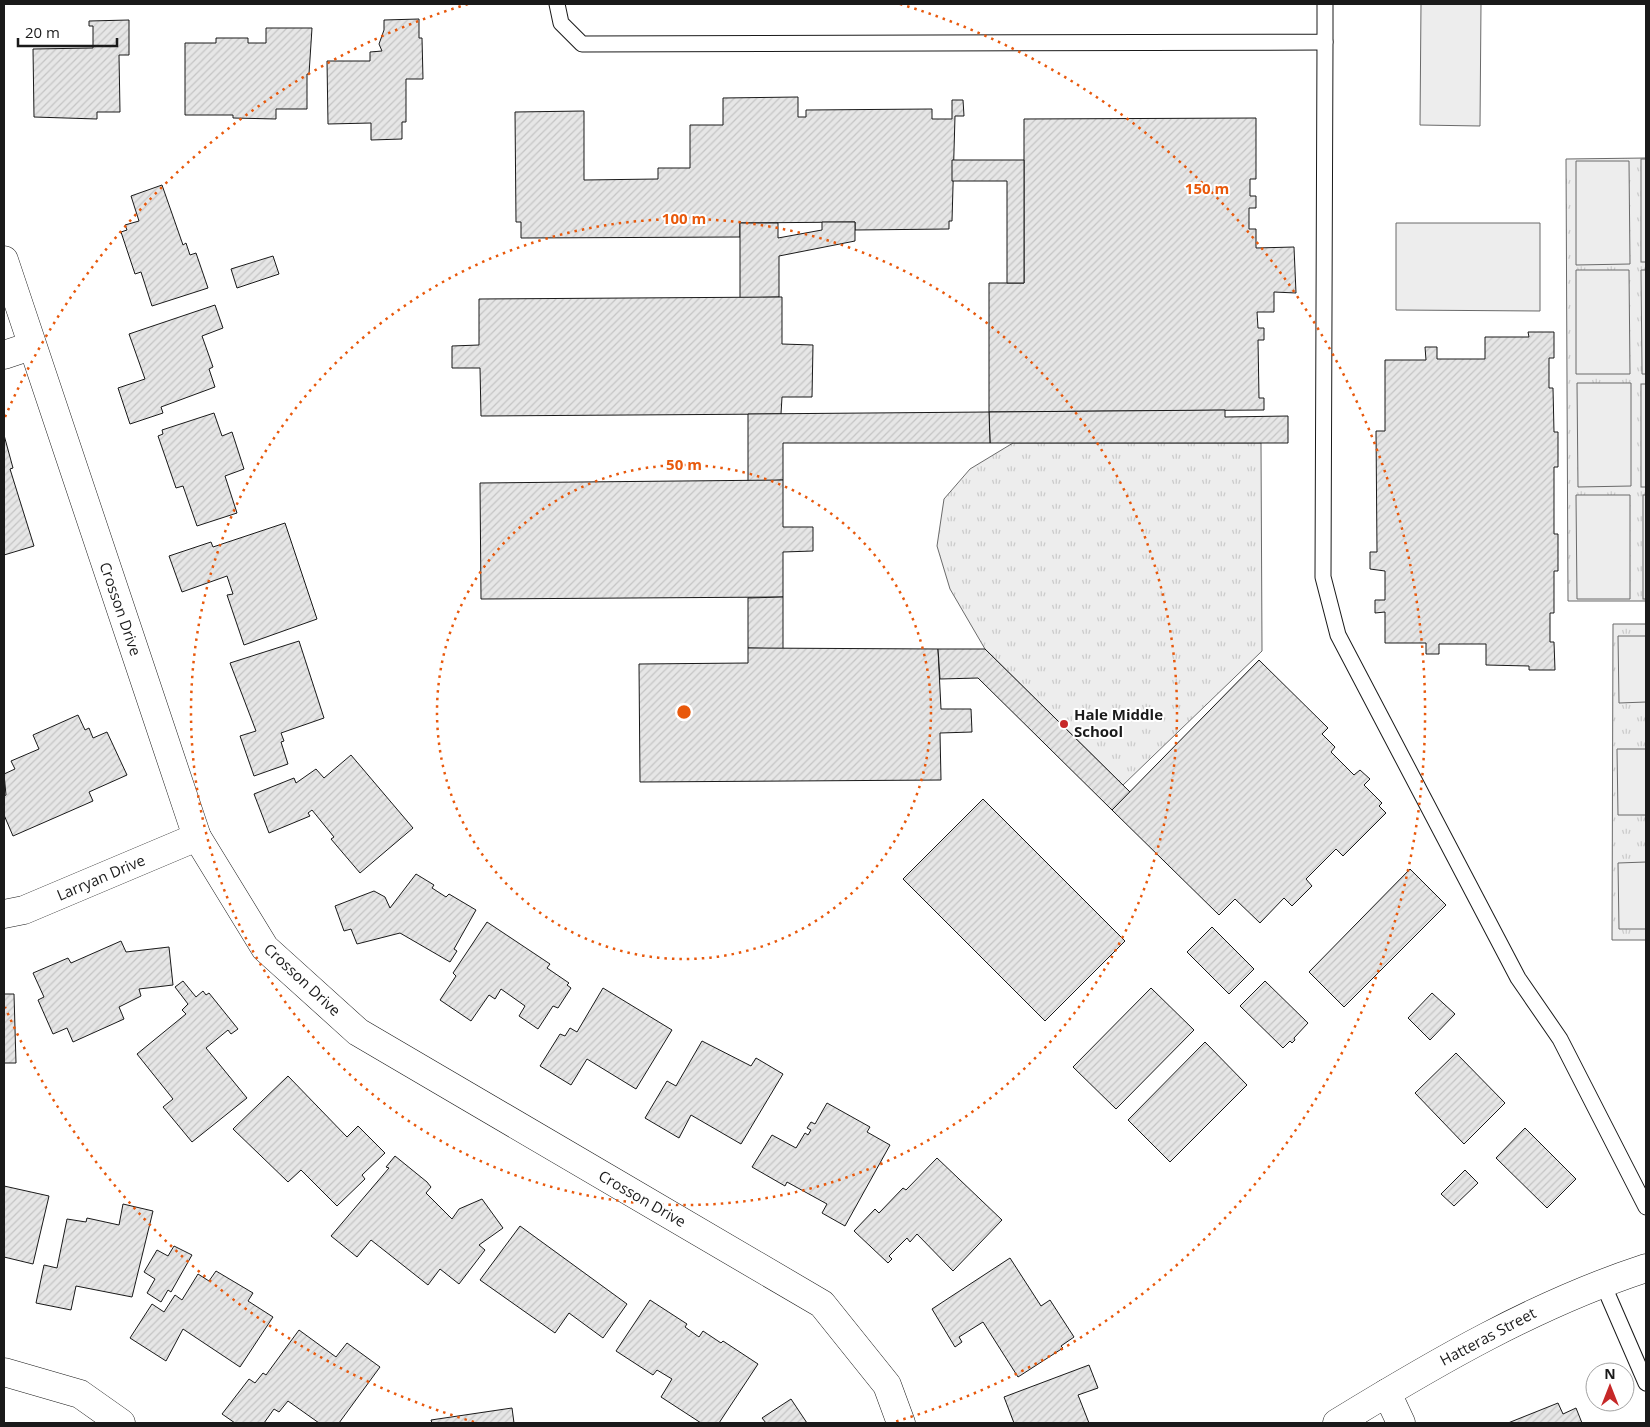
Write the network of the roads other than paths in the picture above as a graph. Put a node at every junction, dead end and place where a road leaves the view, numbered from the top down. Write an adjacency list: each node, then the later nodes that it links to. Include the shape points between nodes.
1 (557, 4): 3 (lane, via 561,23 582,44)
2 (1325, 4): 3 (lane)
3 (1325, 42): 9 (lane, via 1323,577 1338,635 1518,978 1560,1038)
4 (4, 260): 5 (street, Crosson Drive)
5 (31, 346): 6 (street); 7 (street, Crosson Drive)
6 (4, 355)
7 (197, 837): 8 (street, Larryan Drive, via 24,910); 16 (street, Crosson Drive, via 265,948 358,1032 822,1304 886,1385)
8 (4, 914)
9 (1646, 1207)
10 (1646, 1268): 11 (street, Hatteras Street)
11 (1603, 1284): 13 (lane); 14 (street, Hatteras Street, via 1527,1314)
12 (4, 1372): 15 (street, via 80,1394)
13 (1646, 1383)
14 (1387, 1392): 17 (street, Hatteras Street); 18 (street)
15 (121, 1423)
16 (901, 1423)
17 (1337, 1423)
18 (1401, 1423)

